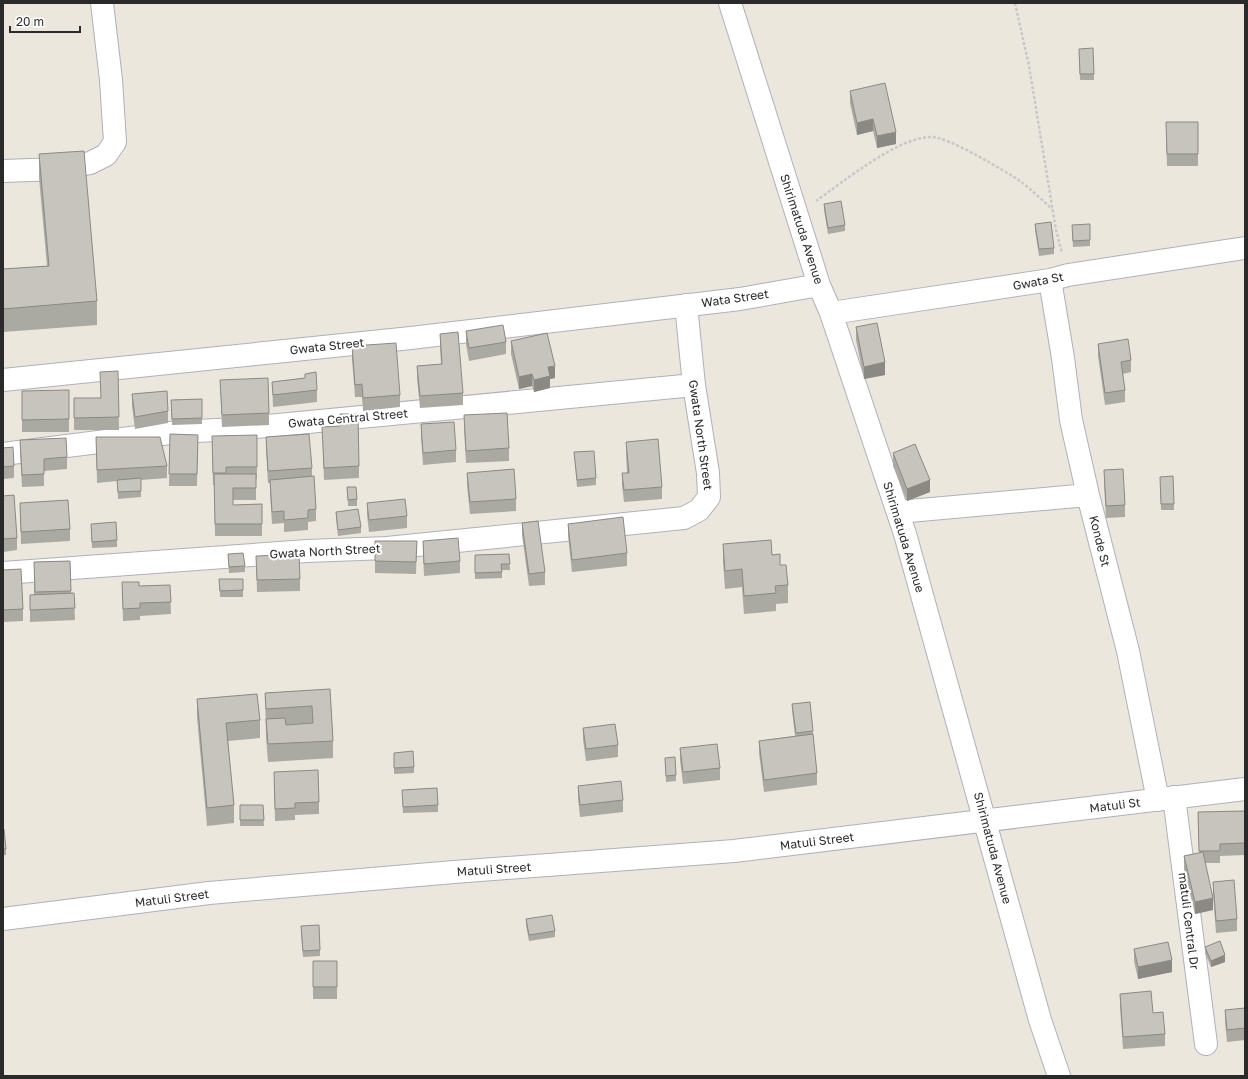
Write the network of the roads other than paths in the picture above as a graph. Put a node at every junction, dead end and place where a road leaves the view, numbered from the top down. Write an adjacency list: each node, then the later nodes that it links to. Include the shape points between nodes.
1 (102, 3): 3 (street, via 111,80 114,142 106,155 90,163 59,169)
2 (730, 3): 6 (street, Shirimatuda Avenue)
3 (3, 171)
4 (1245, 248): 5 (street, Gwata St)
5 (1059, 277): 9 (street, Gwata St); 13 (street, Konde St, via 1063,358 1071,420)
6 (819, 285): 7 (street, Wata Street, via 740,299); 9 (street, Shirimatuda Avenue)
7 (686, 305): 8 (street, Wata Street); 11 (street, Gwata North Street)
8 (650, 310): 10 (street, Gwata Street, via 403,339)
9 (831, 313): 14 (street, Shirimatuda Avenue)
10 (3, 380)
11 (694, 385): 12 (street, Gwata Central Street, via 236,429 178,432); 15 (street, Gwata North Street, via 708,473 709,497 699,510 684,518 387,548 306,551)
12 (3, 454)
13 (1088, 495): 14 (street); 17 (street, Konde St)
14 (898, 512): 18 (street, Shirimatuda Avenue)
15 (3, 573)
16 (1245, 789): 17 (street, Matuli St)
17 (1166, 799): 18 (street, Matuli St); 20 (street, matuli Central Dr)
18 (986, 821): 19 (street, Matuli Street, via 734,851 209,893); 21 (street, Shirimatuda Avenue, via 1040,1020)
19 (3, 919)
20 (1206, 1044)
21 (1060, 1076)

